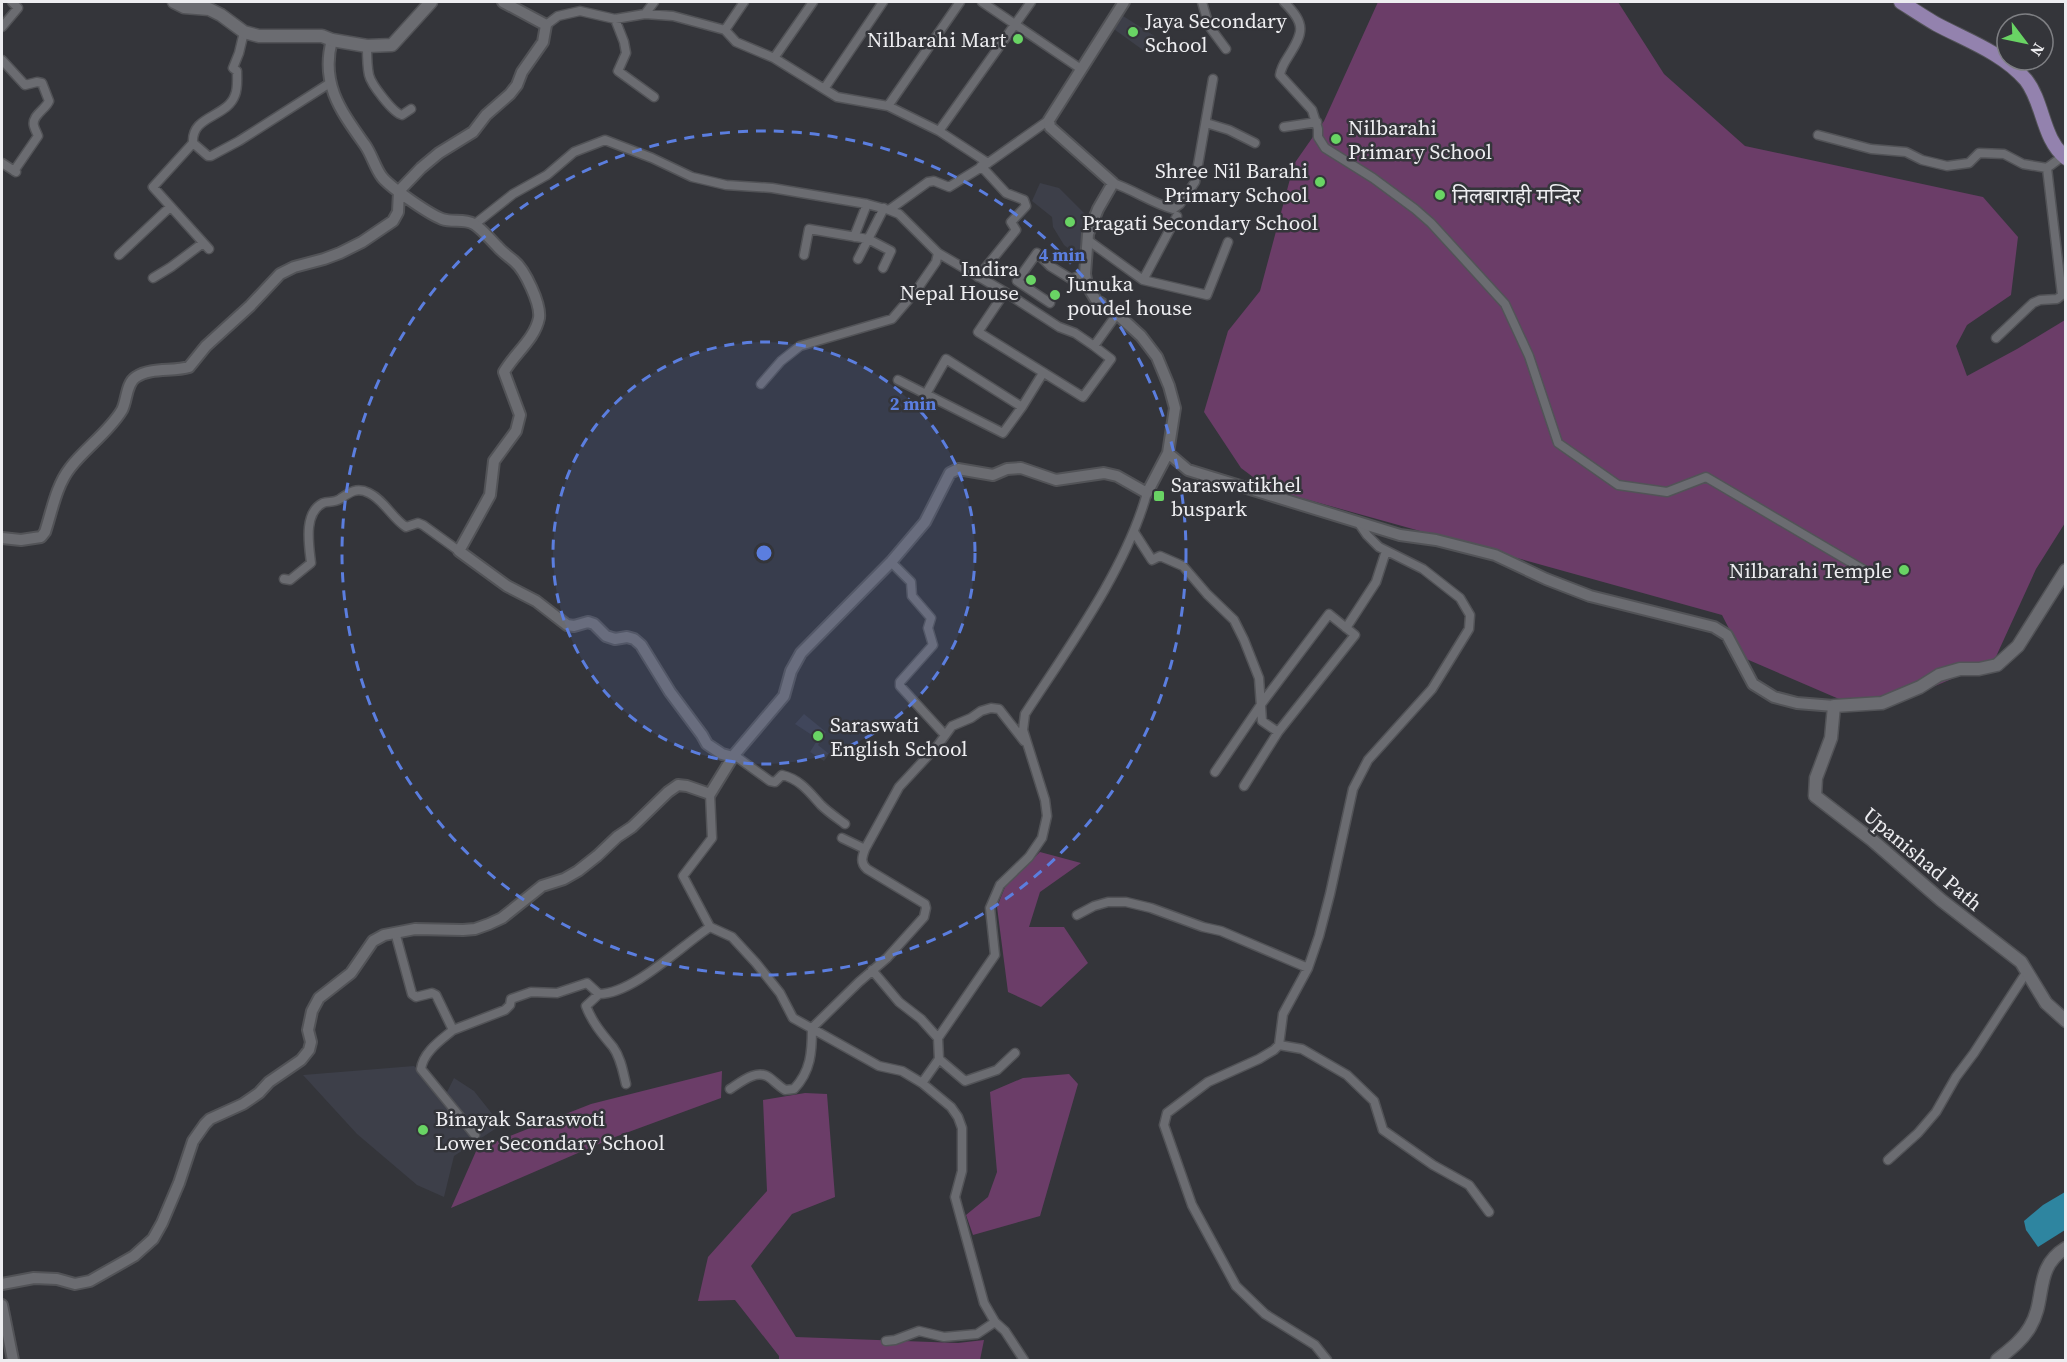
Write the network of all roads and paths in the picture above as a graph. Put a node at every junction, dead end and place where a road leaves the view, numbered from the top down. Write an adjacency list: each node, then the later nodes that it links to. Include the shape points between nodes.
1 (12, 2): 22 (street, via 18,8)
2 (174, 2): 24 (main road, via 216,12)
3 (432, 2): 26 (main road, via 392,45)
4 (503, 2): 21 (street)
5 (585, 2): 17 (street)
6 (654, 2): 18 (street)
7 (744, 2): 23 (street)
8 (813, 2): 28 (street)
9 (883, 2): 33 (street)
10 (960, 2): 35 (street)
11 (982, 2): 20 (street)
12 (1031, 2): 20 (street)
13 (1124, 2): 30 (street)
14 (1202, 2): 27 (street, via 1209,26)
15 (1284, 2): 38 (street, via 1299,20 1301,33 1281,75 1312,110)
16 (1901, 2): 45 (main road, via 1975,42 2023,77 2035,93 2052,140)
17 (580, 10): 19 (street); 21 (street, via 558,16)
18 (645, 14): 19 (street); 23 (street, via 673,16)
19 (615, 19): 34 (street, via 626,54 618,70)
20 (1015, 24): 30 (street); 41 (street)
21 (546, 25): 50 (street, via 543,42 510,94 473,132 421,168)
22 (2, 27)
23 (724, 30): 28 (street, via 736,42)
24 (244, 32): 25 (main road, via 273,37 322,36); 43 (street, via 233,64 237,71 236,95 226,107 197,125)
25 (332, 40): 26 (main road); 32 (street, via 328,55)
26 (367, 46): 36 (street, via 369,78 397,114)
27 (1226, 49)
28 (774, 58): 33 (street)
29 (2, 60): 46 (street, via 25,85 42,83 49,101 34,120 38,136 15,172)
30 (1081, 69): 37 (street)
31 (1213, 79): 39 (street)
32 (330, 83): 43 (street, via 211,156); 50 (street, via 339,107 380,175)
33 (824, 89): 35 (street, via 837,97)
34 (654, 97)
35 (888, 106): 41 (street)
36 (411, 109)
37 (1049, 120): 47 (street); 49 (street, via 1050,126)
38 (1317, 122): 40 (street); 88 (street, via 1318,137 1325,148 1415,209 1505,304 1529,356 1558,444 1618,485 1667,492 1706,477)
39 (1206, 123): 44 (street); 49 (street, via 1195,182 1173,209)
40 (1284, 127)
41 (939, 131): 47 (street)
42 (1818, 135): 48 (street, via 1871,149 1906,152 1947,166 1969,163 1979,153 2004,154 2023,164)
43 (193, 143): 52 (street, via 153,187)
44 (1255, 143)
45 (2064, 157): 48 (street)
46 (2, 164)
47 (985, 165): 53 (street, via 949,187 928,182); 66 (street, via 1001,189 1024,200 1026,206 1011,222 1016,230)
48 (2047, 168): 73 (street, via 2062,295 2033,303)
49 (1113, 183): 65 (street, via 1088,234)
50 (399, 191): 55 (street, via 442,219); 84 (street, via 398,212 387,227 340,253 280,274 189,367 136,377 117,417 60,483 41,537)
51 (867, 204): 53 (street); 55 (street, via 692,177 605,140 574,152); 56 (street)
52 (170, 207): 61 (street); 67 (street, via 206,246)
53 (886, 209): 57 (street); 60 (street, via 899,214)
54 (1177, 216): 68 (street)
55 (475, 224): 85 (street, via 515,261 539,310 533,333 504,372 520,415 516,430 494,461 490,495)
56 (854, 237): 57 (street); 62 (street, via 809,229)
57 (868, 239): 63 (street); 64 (street, via 891,251)
58 (1089, 241): 68 (street)
59 (1228, 242): 68 (street, via 1207,295)
60 (938, 254): 66 (street); 77 (street, via 916,291 892,319 800,346)
61 (119, 255)
62 (804, 255)
63 (858, 259)
64 (883, 268)
65 (1084, 274): 69 (street, via 1071,279 1050,266 1038,252); 72 (street, via 1096,300)
66 (978, 277): 70 (street)
67 (153, 278)
68 (1143, 280)
69 (1017, 281): 70 (street); 71 (street)
70 (1006, 293): 74 (street); 75 (street, via 978,332)
71 (1050, 303)
72 (1117, 314): 74 (street); 80 (street, via 1157,357 1169,386 1175,408)
73 (1996, 338)
74 (1094, 346): 75 (street, via 1111,359 1083,397)
75 (1043, 373): 79 (street)
76 (898, 380): 78 (street)
77 (761, 384)
78 (926, 394): 79 (street, via 1003,433); 79 (street, via 946,359)
79 (1022, 407)
80 (1168, 453): 81 (street); 82 (street, via 1188,470)
81 (1148, 493): 83 (street); 87 (street, via 1104,473 1056,480 1021,468 993,475 958,469 950,472 925,522)
82 (1358, 522): 86 (street); 93 (street, via 1495,555 1590,596 1714,627 1727,635 1753,684 1774,697)
83 (1134, 532): 92 (street, via 1152,561 1160,556 1183,566 1234,620 1259,678); 96 (street, via 1094,607 1025,714 1023,730)
84 (2, 538)
85 (459, 551): 90 (street, via 423,525 406,527 371,493 357,489 315,509 310,518 311,563 290,580); 97 (street, via 567,625 588,622 606,636 634,639 707,744 722,754)
86 (1386, 551): 91 (street, via 1376,582); 107 (street, via 1424,569 1460,598 1470,615 1469,629 1432,689 1368,760 1353,789 1330,894)
87 (891, 562): 95 (street, via 911,582 912,596 931,618 928,628 933,645 900,686); 97 (street, via 801,653 784,696)
88 (1864, 570)
89 (2066, 570): 93 (main road, via 2018,646 1997,665 1939,675 1882,703)
90 (284, 579)
91 (1346, 628): 92 (street, via 1329,614); 94 (street, via 1355,635)
92 (1262, 703): 94 (street, via 1262,720); 98 (street)
93 (1834, 706): 109 (main road, Upanishad Path, via 1831,738 1816,778 1815,796 2021,963)
94 (1278, 732): 99 (street)
95 (945, 735): 96 (street, via 954,723 991,708 999,709); 103 (street, via 899,787)
96 (1027, 742): 114 (street, via 1045,800 1047,816 1042,838 1000,885 990,908 994,956)
97 (734, 756): 100 (street); 101 (street, via 770,781 775,782 782,775 803,786)
98 (1215, 772)
99 (1244, 786)
100 (710, 794): 105 (street, via 712,838 683,876); 106 (street, via 678,785 578,871 542,886 489,924 475,929)
101 (844, 824)
102 (842, 838): 103 (street)
103 (865, 849): 108 (street, via 863,866 926,908 924,916)
104 (1077, 915): 107 (street, via 1108,902 1126,902 1221,931)
105 (710, 927): 110 (street, via 638,979); 112 (street, via 732,937 780,993 793,1017)
106 (395, 932): 113 (street, via 412,994 416,998 436,995); 125 (street, via 373,941 351,973 319,998 308,1029 309,1050 301,1060 243,1104 205,1124 193,1141 162,1223 147,1245 90,1281 75,1284 34,1278)
107 (1308, 968): 115 (street, via 1283,1014)
108 (872, 970): 112 (street); 114 (street)
109 (2026, 973): 111 (main road, Upanishad Path, via 2046,1003); 122 (street, via 1936,1112)
110 (599, 994): 113 (street, via 587,983 557,993 531,992 511,999 505,1010); 119 (street, via 586,1006 591,1021 614,1048)
111 (2066, 1021)
112 (812, 1028): 118 (street, via 879,1066 902,1071); 120 (street, via 812,1056 794,1089 785,1090 767,1076 758,1075)
113 (453, 1030): 121 (street, via 434,1046 421,1069)
114 (938, 1038): 117 (street)
115 (1279, 1045): 123 (street, via 1302,1049 1347,1075 1374,1101 1383,1130 1469,1185); 131 (street, via 1259,1059 1208,1082 1167,1113 1164,1125 1192,1205 1236,1286 1265,1314 1315,1345)
116 (1015, 1053): 117 (street, via 997,1070 965,1081)
117 (939, 1059): 118 (street)
118 (922, 1083): 127 (street, via 951,1107 962,1128 962,1171 955,1197 984,1303)
119 (627, 1084)
120 (730, 1089)
121 (476, 1135)
122 (1888, 1160)
123 (1489, 1212)
124 (2066, 1248): 132 (main road, via 2050,1261 2044,1273 2030,1327)
125 (2, 1284)
126 (2, 1305): 129 (street)
127 (995, 1322): 128 (street, via 977,1334 944,1337 919,1331); 130 (street)
128 (886, 1341)
129 (13, 1360)
130 (1024, 1360)
131 (1327, 1360)
132 (1997, 1360)

